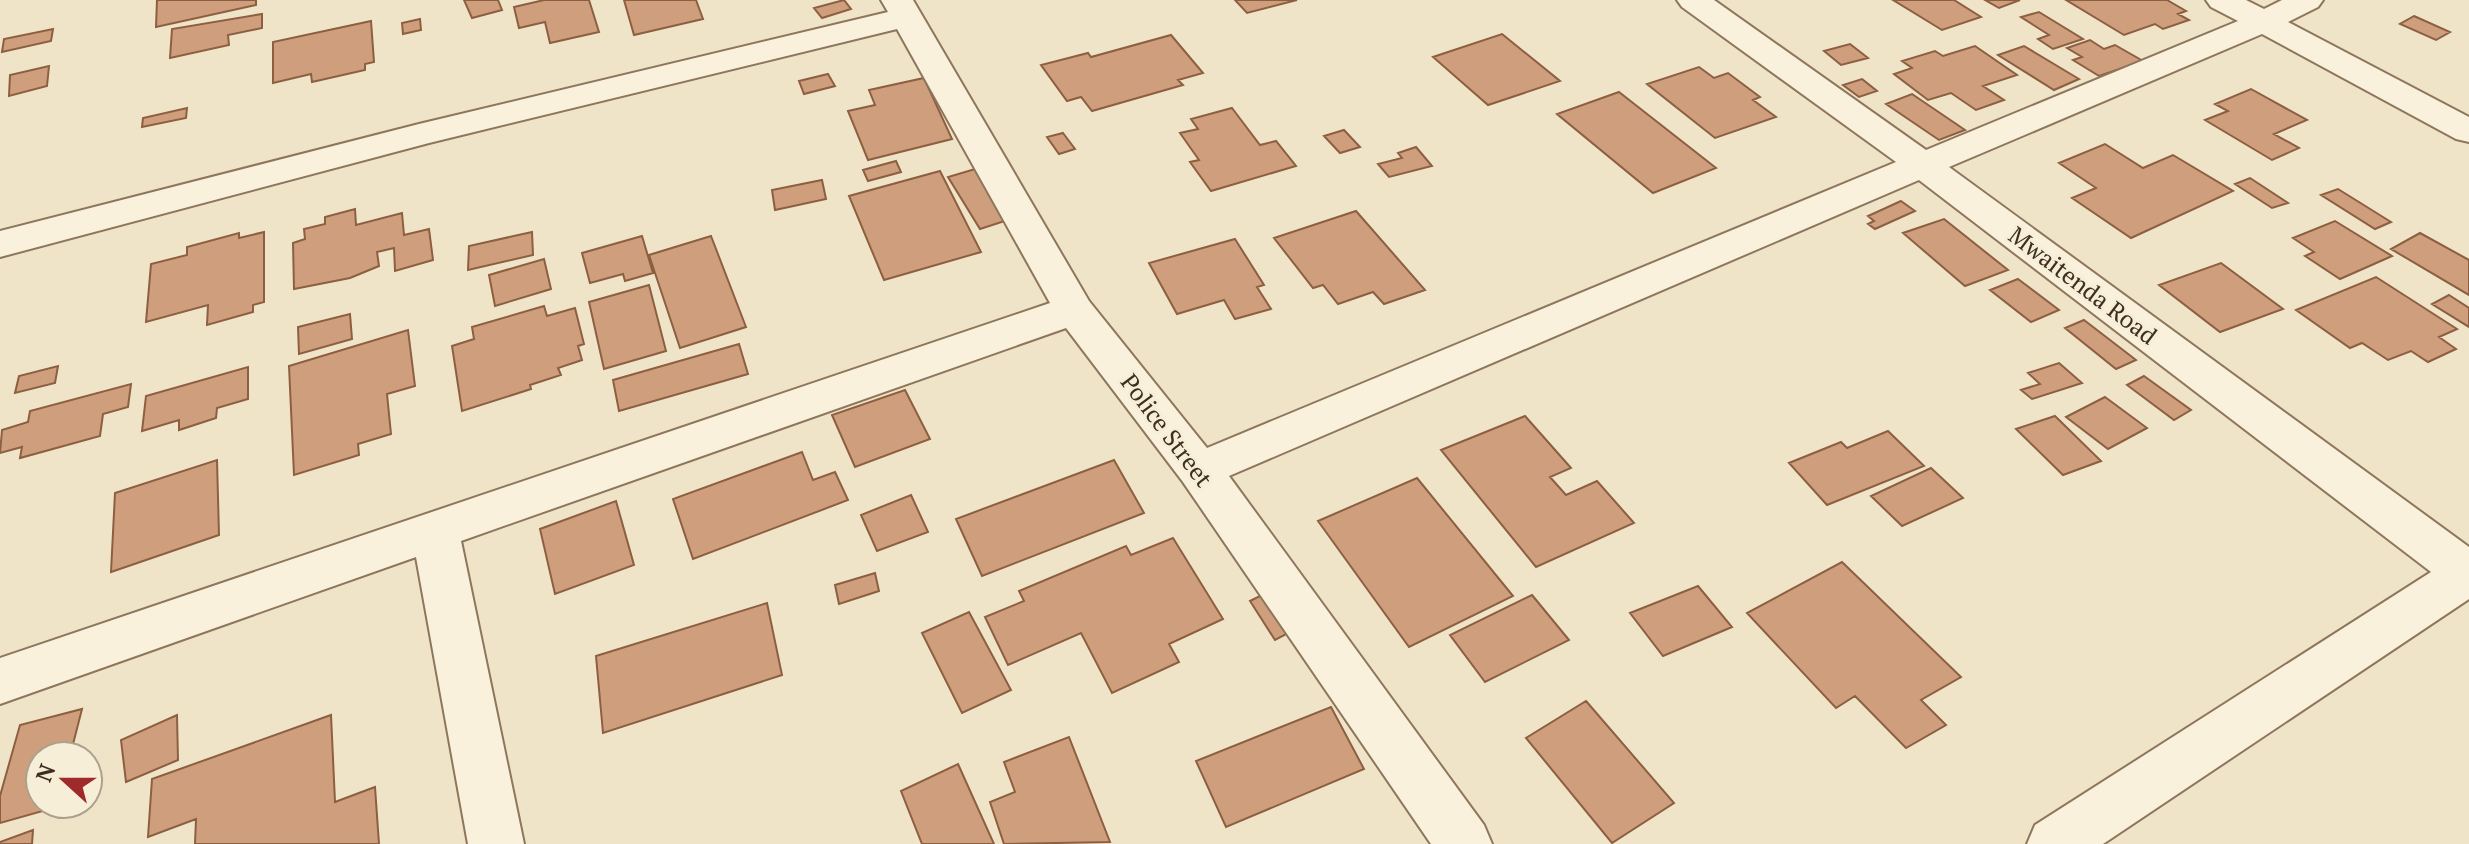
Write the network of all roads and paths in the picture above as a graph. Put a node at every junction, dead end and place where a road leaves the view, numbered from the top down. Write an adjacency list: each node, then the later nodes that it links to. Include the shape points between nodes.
1 (1693, 0): 7 (street, Mwaitenda Road)
2 (2222, 0): 5 (street)
3 (2307, 0): 5 (street)
4 (902, 9): 8 (street); 9 (street, Police Street)
5 (2263, 22): 6 (street); 7 (street)
6 (2469, 131)
7 (1921, 163): 10 (street, via 1588,309); 12 (street, Mwaitenda Road)
8 (0, 244)
9 (1074, 310): 10 (street, Police Street); 11 (street)
10 (1199, 470): 15 (street, Police Street)
11 (435, 531): 13 (street); 14 (street)
12 (2469, 574): 16 (street)
13 (0, 681)
14 (496, 844)
15 (1464, 844)
16 (2055, 844)

